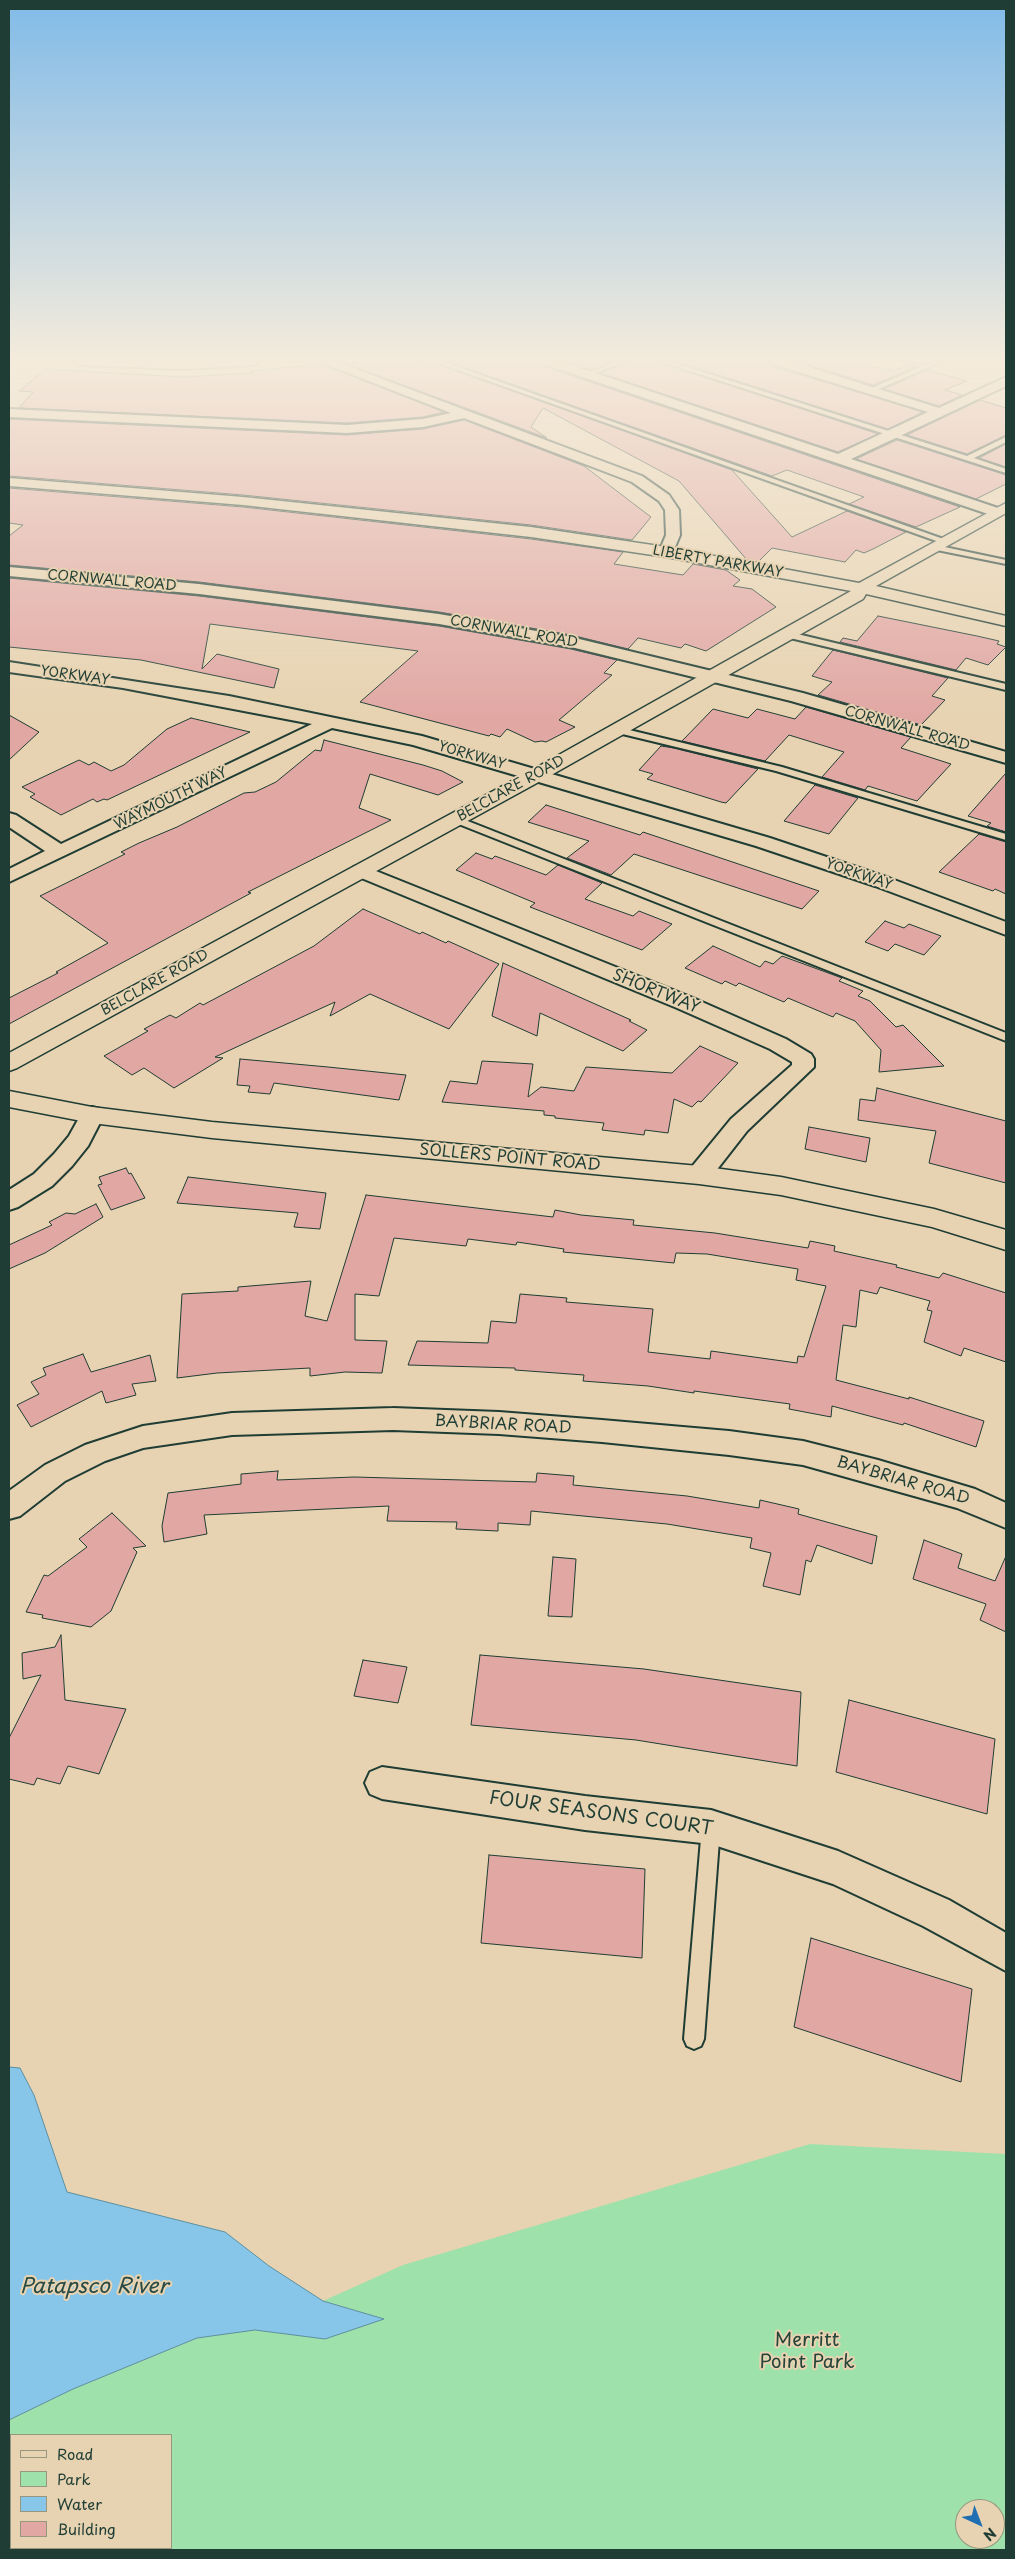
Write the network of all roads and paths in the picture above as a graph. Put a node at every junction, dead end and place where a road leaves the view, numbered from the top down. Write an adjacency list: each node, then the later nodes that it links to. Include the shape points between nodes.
1 (639, 480): 7 (street, via 664,498 672,510 673,535)
2 (765, 480): 6 (lane)
3 (901, 480): 5 (street)
4 (9, 482): 7 (street, LIBERTY PARKWAY, via 373,514)
5 (1000, 513): 6 (street, BELCLARE ROAD)
6 (940, 544): 8 (lane); 10 (street, BELCLARE ROAD)
7 (666, 552): 10 (street, LIBERTY PARKWAY)
8 (1006, 562)
9 (9, 571): 14 (street, CORNWALL ROAD, via 198,589 438,618 571,642)
10 (861, 588): 11 (street, LIBERTY PARKWAY); 12 (street, BELCLARE ROAD, via 857,596)
11 (1006, 621)
12 (789, 635): 14 (street, BELCLARE ROAD); 15 (lane)
13 (9, 667): 16 (street, YORKWAY, via 123,683)
14 (715, 676): 17 (street, BELCLARE ROAD); 18 (street, CORNWALL ROAD)
15 (1006, 686)
16 (332, 721): 19 (street, YORKWAY); 23 (street, WAYMOUTH WAY)
17 (617, 730): 19 (street, BELCLARE ROAD); 22 (lane, via 779,769)
18 (1006, 758)
19 (539, 774): 21 (street, BELCLARE ROAD); 26 (street, YORKWAY, via 763,842)
20 (9, 819): 23 (street)
21 (455, 820): 24 (street, BELCLARE ROAD); 27 (lane)
22 (1006, 838)
23 (60, 852): 25 (street, WAYMOUTH WAY)
24 (361, 871): 28 (street, BELCLARE ROAD); 31 (street, SHORTWAY, via 685,1004 787,1048 803,1059 803,1067 739,1125)
25 (9, 876)
26 (1006, 929)
27 (1006, 1036)
28 (9, 1063)
29 (9, 1099): 30 (street, SOLLERS POINT ROAD)
30 (92, 1115): 31 (street, SOLLERS POINT ROAD, via 335,1143); 32 (street, via 79,1140 63,1160 43,1180)
31 (699, 1175): 33 (street, SOLLERS POINT ROAD, via 865,1202 934,1218)
32 (9, 1201)
33 (1006, 1240)
34 (9, 1507): 35 (street, BAYBRIAR ROAD, via 55,1472 95,1452 144,1437 232,1424 393,1419 602,1431 804,1453 966,1498)
35 (1006, 1516)
36 (382, 1782): 37 (street, FOUR SEASONS COURT, via 585,1813)
37 (711, 1827): 38 (street, FOUR SEASONS COURT, via 838,1868 936,1913); 39 (lane)
38 (1006, 1953)
39 (694, 2039)

